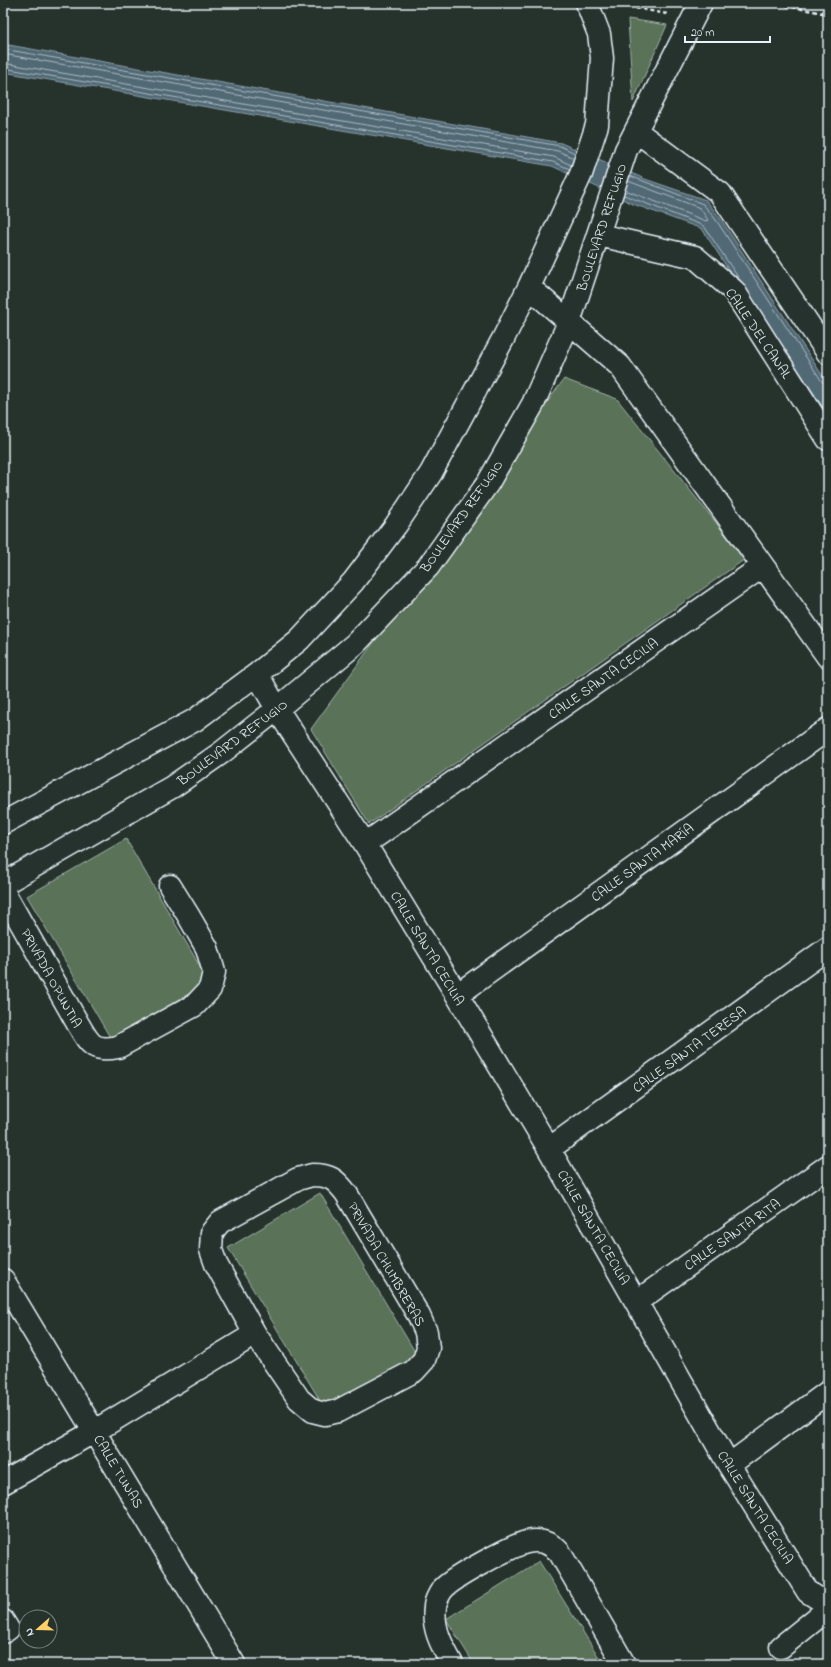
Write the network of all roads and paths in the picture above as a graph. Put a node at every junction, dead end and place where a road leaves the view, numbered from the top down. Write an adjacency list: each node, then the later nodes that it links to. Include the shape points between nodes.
1 (588, 3): 9 (street, via 599,34 602,58 596,125 581,174)
2 (612, 3): 6 (path)
3 (701, 3): 7 (street, BOULEVARD REFUGIO)
4 (772, 3): 5 (path)
5 (828, 14)
6 (671, 15)
7 (636, 131): 8 (street, BOULEVARD REFUGIO, via 626,150); 11 (street, via 720,193)
8 (599, 235): 10 (street, BOULEVARD REFUGIO); 12 (street, CALLE DEL CANAL, via 695,257 734,291)
9 (529, 287): 10 (street); 15 (street, via 431,473 396,524 353,582 299,640)
10 (569, 322): 13 (street, via 620,366); 16 (street, BOULEVARD REFUGIO, via 533,404 488,483 428,567 355,644)
11 (828, 354)
12 (828, 439)
13 (763, 566): 14 (street); 19 (street, CALLE SANTA CECILIA)
14 (828, 657)
15 (257, 674): 16 (street, CALLE SANTA CECILIA); 18 (street, via 195,720)
16 (277, 709): 19 (street, CALLE SANTA CECILIA); 20 (street, BOULEVARD REFUGIO, via 172,787)
17 (828, 729): 24 (street, CALLE SANTA MARÍA)
18 (3, 823)
19 (365, 844): 24 (street, CALLE SANTA CECILIA)
20 (3, 884)
21 (170, 886): 22 (street, PRIVADA OPUNTIA, via 207,948 214,972 210,989 195,1005 118,1047 105,1050 91,1044 78,1024)
22 (3, 891)
23 (828, 948): 25 (street, CALLE SANTA TERESA)
24 (457, 995): 25 (street, CALLE SANTA CECILIA)
25 (549, 1149): 28 (street, CALLE SANTA CECILIA)
26 (828, 1166): 28 (street, CALLE SANTA RITA)
27 (3, 1280): 31 (street, CALLE TUNAS)
28 (636, 1302): 32 (street, CALLE SANTA CECILIA)
29 (255, 1334): 29 (street, PRIVADA CHUMBRERAS, via 216,1264 211,1250 212,1232 220,1222 298,1179 321,1175 337,1181 419,1316 426,1332 428,1348 424,1360 414,1371 338,1411 325,1414 313,1411 299,1399); 31 (street)
30 (828, 1392): 32 (street)
31 (95, 1431): 33 (street); 39 (street, CALLE TUNAS)
32 (729, 1465): 34 (street, CALLE SANTA CECILIA, via 808,1592 819,1599)
33 (3, 1483)
34 (828, 1600)
35 (828, 1609): 38 (street)
36 (3, 1621): 37 (street, via 8,1630)
37 (3, 1632)
38 (781, 1647)
39 (234, 1664)
40 (452, 1664): 41 (street, via 434,1625 435,1605 442,1590 453,1580 514,1547 528,1542 543,1542 552,1544 560,1553)
41 (624, 1664)

